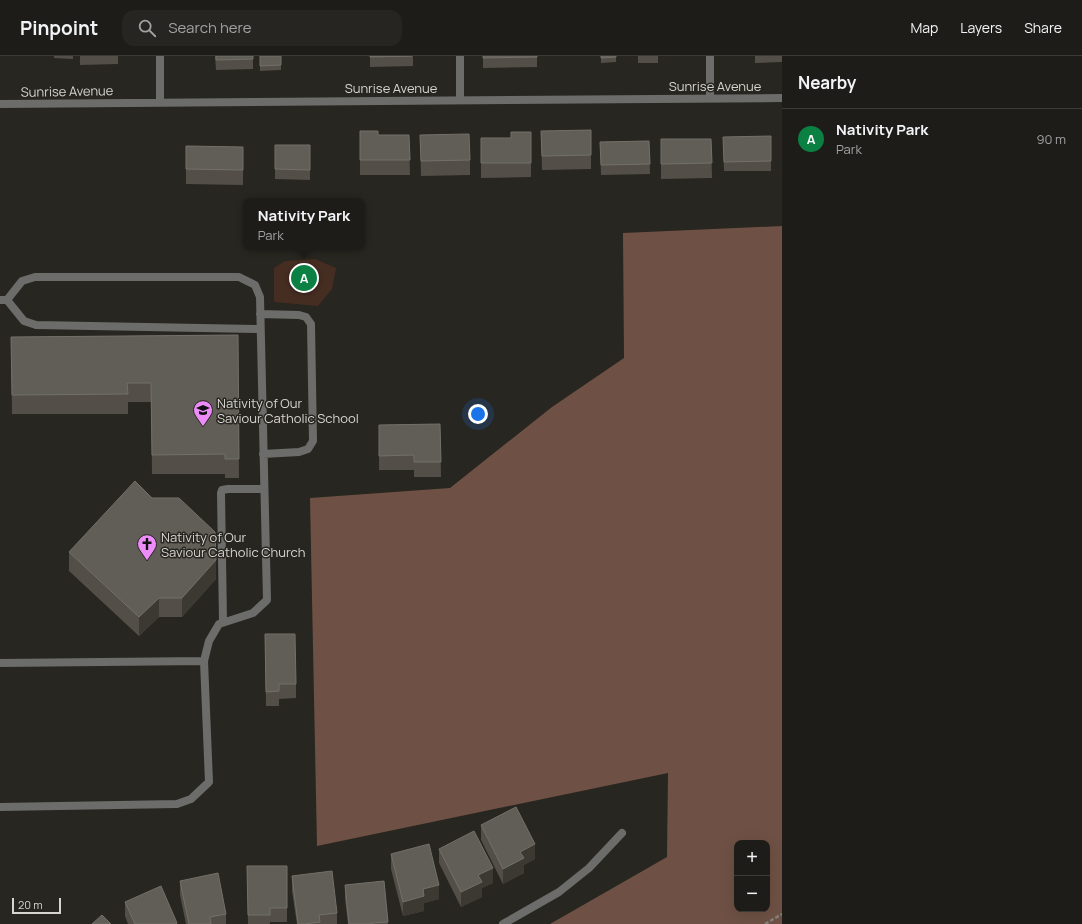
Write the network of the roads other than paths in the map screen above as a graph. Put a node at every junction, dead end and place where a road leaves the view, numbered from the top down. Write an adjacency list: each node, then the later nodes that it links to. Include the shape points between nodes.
1 (160, 56): 7 (street)
2 (460, 56): 6 (street)
3 (710, 56): 4 (street)
4 (710, 98): 5 (street, Sunrise Avenue); 6 (street, Sunrise Avenue)
5 (782, 98)
6 (460, 100): 7 (street, Sunrise Avenue)
7 (160, 102): 8 (street, Sunrise Avenue)
8 (0, 104)
9 (4, 300): 10 (street, via 22,281 35,277 239,277 255,285 260,297); 11 (street, via 24,321 36,325)
10 (260, 314): 11 (street); 12 (street, via 299,315 306,317 311,324 313,441 308,449 299,452)
11 (260, 329): 12 (street)
12 (263, 454): 13 (street)
13 (264, 489): 14 (street, via 267,600 253,613); 14 (street, via 222,490 221,493)
14 (223, 622): 15 (street, via 219,624 209,641)
15 (204, 661): 16 (street); 17 (street, via 209,782 191,799 177,804)
16 (0, 663)
17 (0, 807)
18 (622, 833): 19 (street, via 589,868 559,892)
19 (503, 924)

